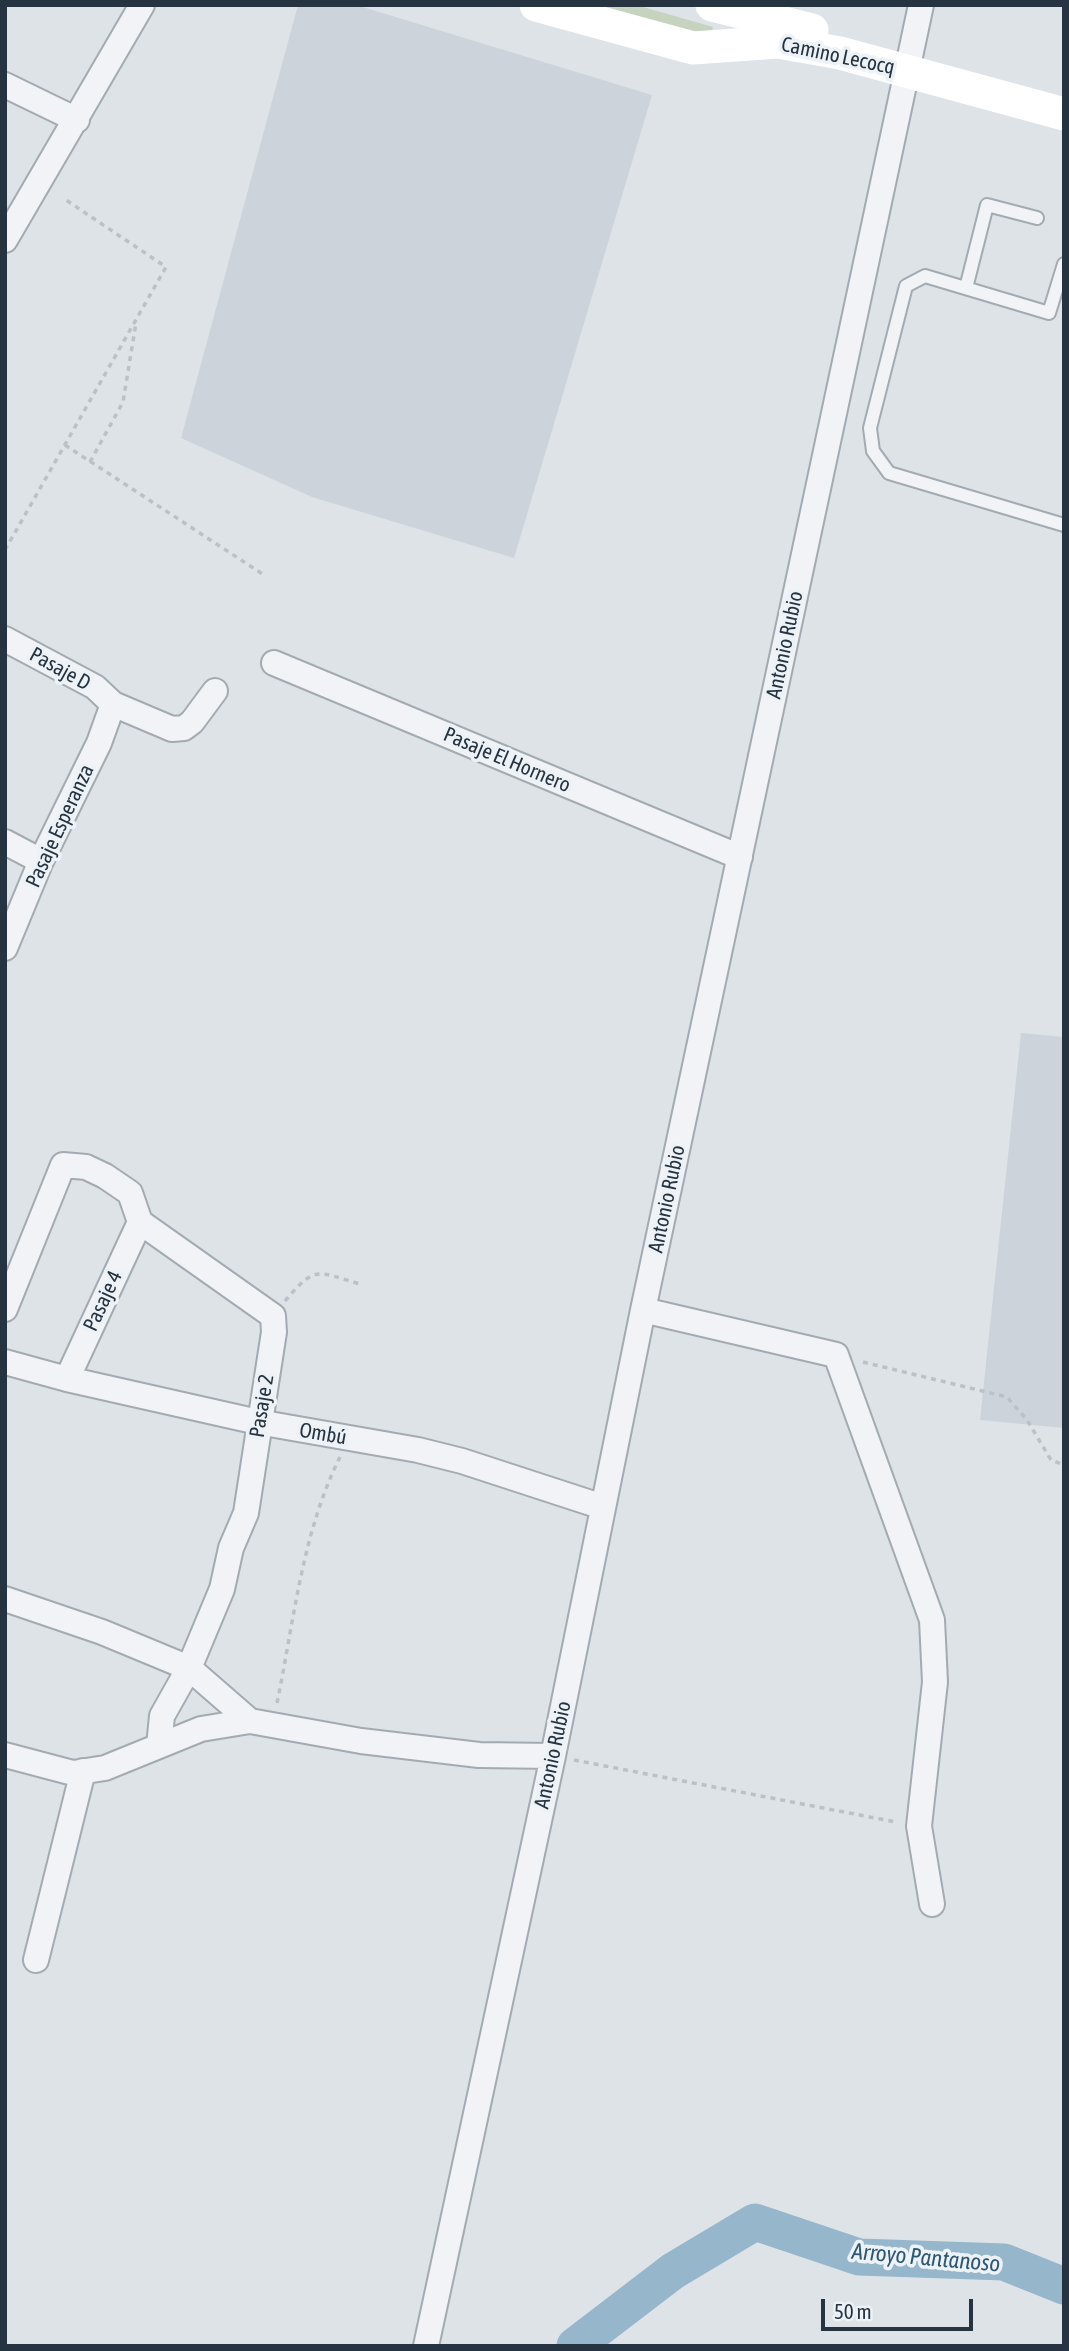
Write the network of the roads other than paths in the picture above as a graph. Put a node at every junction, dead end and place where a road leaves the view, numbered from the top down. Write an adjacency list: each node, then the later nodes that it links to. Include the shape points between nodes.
1 (142, 5): 10 (street)
2 (536, 5): 5 (street, Camino Lecocq)
3 (712, 5): 6 (street, Camino Lecocq)
4 (921, 5): 6 (street, Antonio Rubio)
5 (571, 10): 6 (street, Camino Lecocq, via 694,48 778,42)
6 (908, 62): 8 (street, Camino Lecocq); 9 (street, Camino Lecocq); 23 (street, Antonio Rubio)
7 (5, 85): 10 (street)
8 (1064, 98)
9 (1064, 114)
10 (77, 121): 12 (street)
11 (1037, 218): 14 (lane, via 987,205)
12 (5, 240)
13 (1064, 264): 15 (lane)
14 (966, 288): 15 (lane); 17 (lane, via 925,276 906,286 870,428 873,451 889,473)
15 (1049, 313): 16 (lane)
16 (1064, 317)
17 (1064, 525)
18 (5, 639): 21 (street, Pasaje D, via 95,687)
19 (274, 663): 23 (street, Pasaje El Hornero)
20 (215, 691): 21 (street, Pasaje D, via 184,728 172,729)
21 (113, 704): 24 (street, Pasaje Esperanza, via 99,743)
22 (5, 842): 24 (street)
23 (740, 857): 28 (street, Antonio Rubio)
24 (41, 861): 25 (street, Pasaje Esperanza)
25 (5, 948)
26 (140, 1222): 27 (street, via 130,1193 86,1167 63,1165); 30 (street, Pasaje 4); 31 (street, Pasaje 2, via 273,1315)
27 (5, 1309)
28 (643, 1310): 32 (street, Antonio Rubio); 40 (street, via 836,1355 932,1620 936,1682 919,1826)
29 (5, 1362): 30 (street, Ombú)
30 (67, 1379): 31 (street, Ombú)
31 (258, 1422): 32 (street, Ombú, via 462,1461); 34 (street, Pasaje 2, via 246,1513 231,1548 222,1589)
32 (603, 1507): 38 (street, Antonio Rubio)
33 (5, 1599): 34 (street, via 103,1632)
34 (189, 1668): 35 (street); 36 (street, Pasaje 2, via 162,1716)
35 (261, 1723): 36 (street, via 201,1729); 38 (street, via 479,1755)
36 (159, 1746): 39 (street, via 105,1768)
37 (5, 1755): 39 (street, via 73,1773)
38 (553, 1756): 42 (street, Antonio Rubio)
39 (83, 1771): 41 (street)
40 (932, 1904)
41 (36, 1960)
42 (426, 2346)

